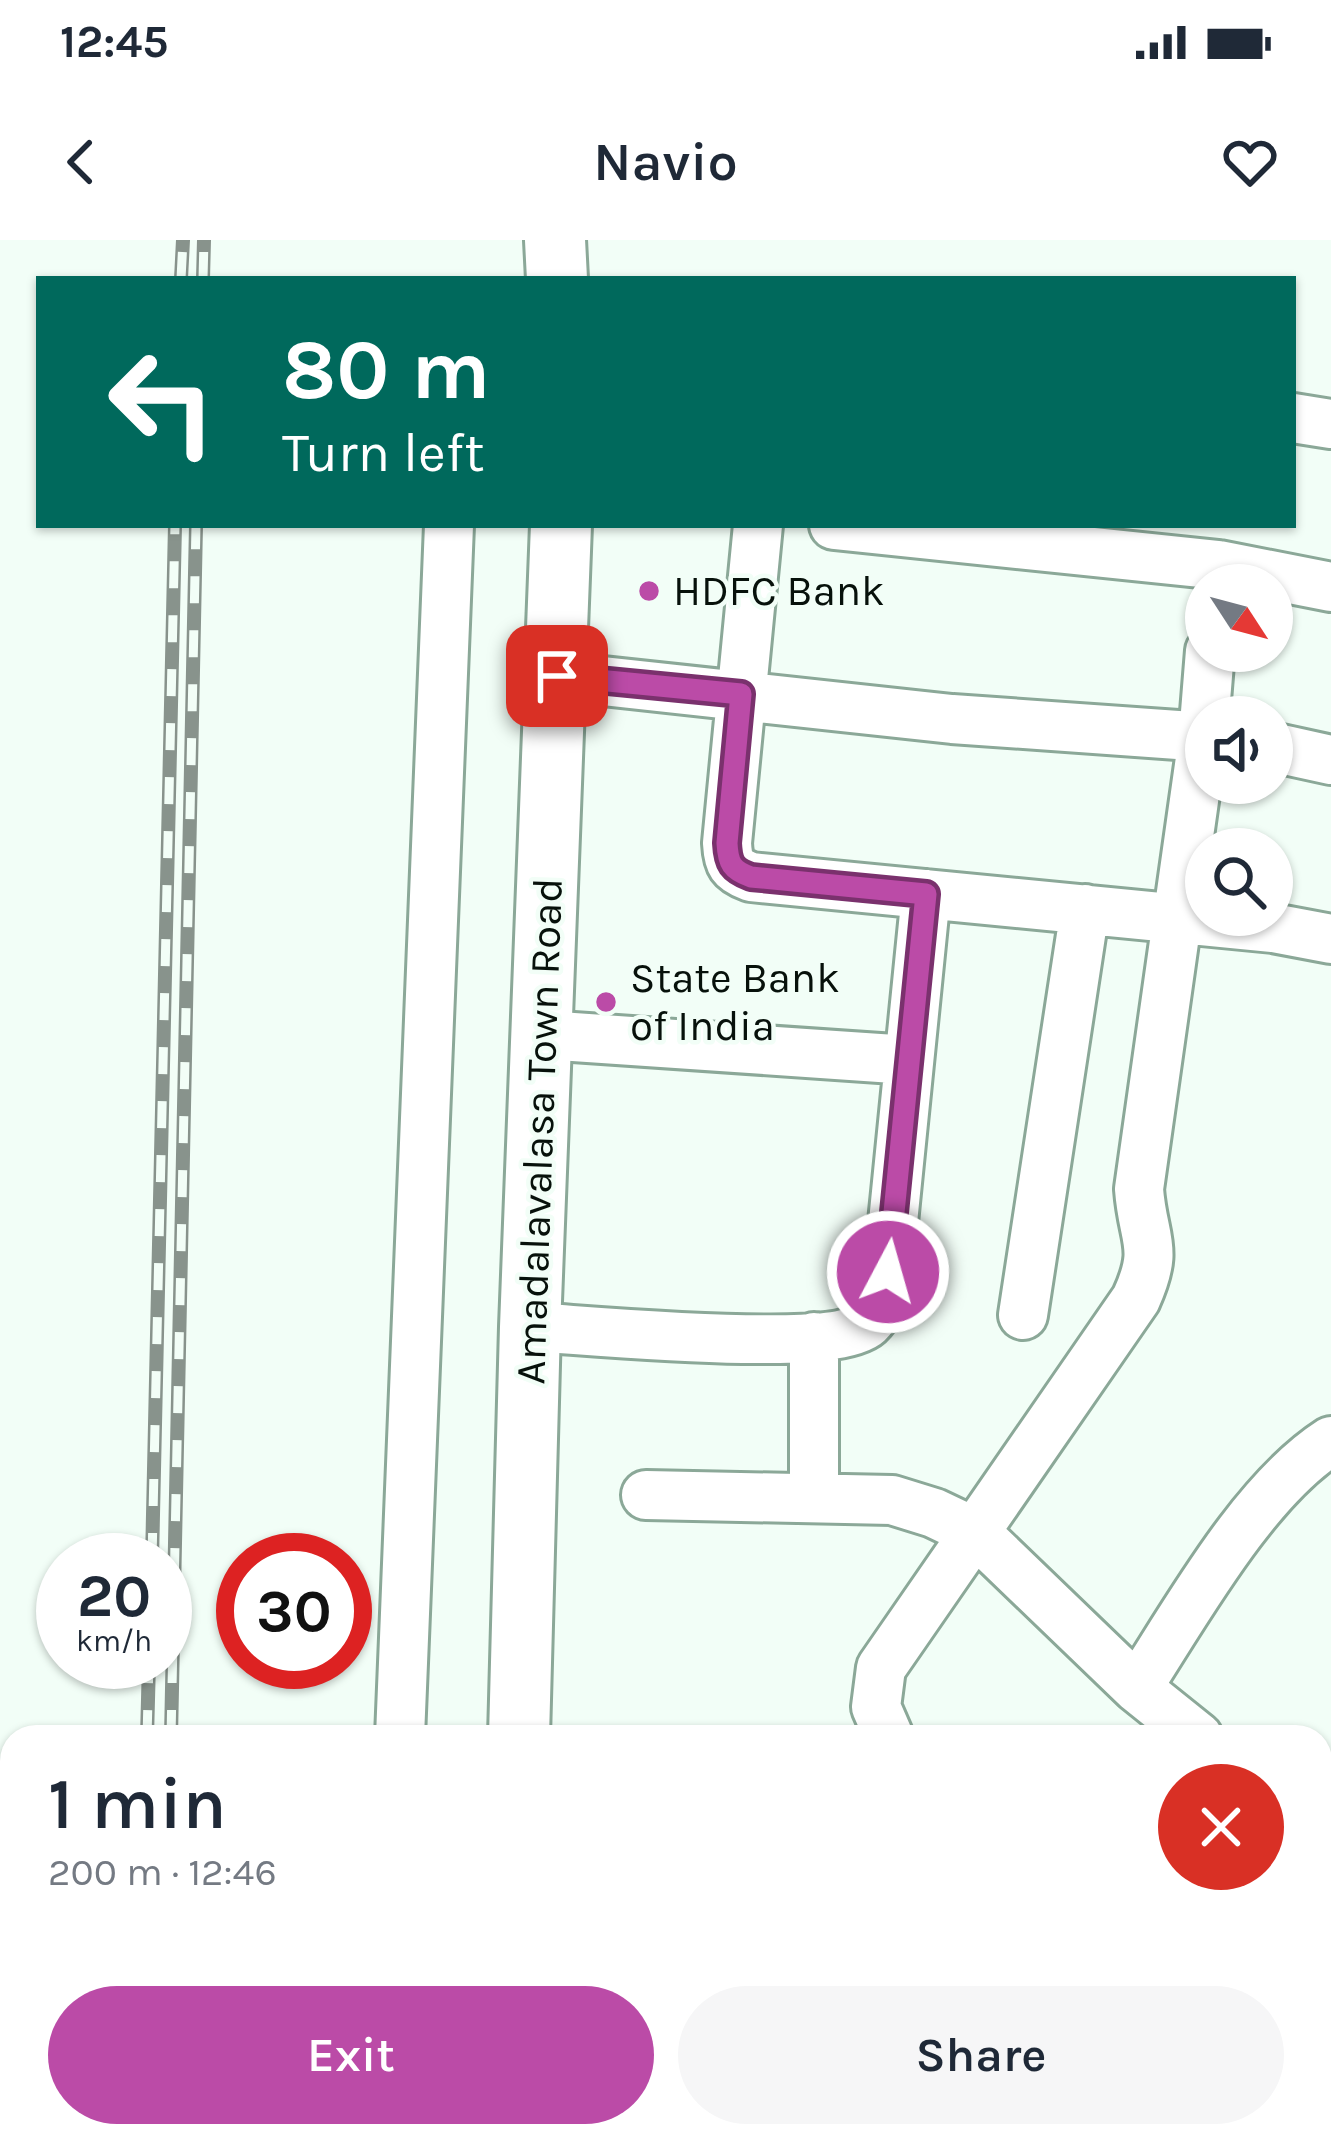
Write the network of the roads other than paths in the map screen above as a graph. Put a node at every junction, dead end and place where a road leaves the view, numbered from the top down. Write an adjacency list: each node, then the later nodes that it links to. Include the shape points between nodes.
1 (526, 240): 3 (main road)
2 (555, 240): 4 (main road)
3 (526, 276)
4 (557, 276)
5 (1296, 418): 6 (street)
6 (1331, 424)
7 (449, 528): 34 (street)
8 (530, 528): 35 (main road, Amadalavalasa Town Road)
9 (561, 528): 14 (main road, Amadalavalasa Town Road)
10 (758, 528): 15 (street)
11 (869, 528): 12 (street)
12 (1219, 558): 13 (street)
13 (1331, 587)
14 (557, 676): 15 (street); 24 (main road, Amadalavalasa Town Road)
15 (741, 694): 16 (street); 20 (street, via 727,843 734,871)
16 (1185, 735)
17 (1293, 752): 18 (street)
18 (1331, 760)
19 (1195, 804): 22 (street)
20 (926, 894): 21 (street); 25 (street)
21 (1085, 909): 22 (street); 26 (street)
22 (1179, 917): 23 (street); 32 (street, via 1139,1189 1150,1268)
23 (1328, 929)
24 (544, 1034): 25 (street); 27 (main road, Amadalavalasa Town Road)
25 (909, 1060): 28 (street, via 878,1310 865,1327)
26 (1023, 1315)
27 (530, 1327): 28 (street); 36 (main road, Amadalavalasa Town Road)
28 (814, 1337): 31 (street)
29 (1331, 1441): 33 (street, via 1282,1484 1224,1556)
30 (646, 1495): 31 (street)
31 (814, 1498): 32 (street, via 892,1500)
32 (976, 1532): 33 (street); 37 (street, via 881,1668 876,1707)
33 (1137, 1688): 38 (street)
34 (400, 1725)
35 (488, 1725)
36 (518, 1725)
37 (884, 1725)
38 (1183, 1725)

